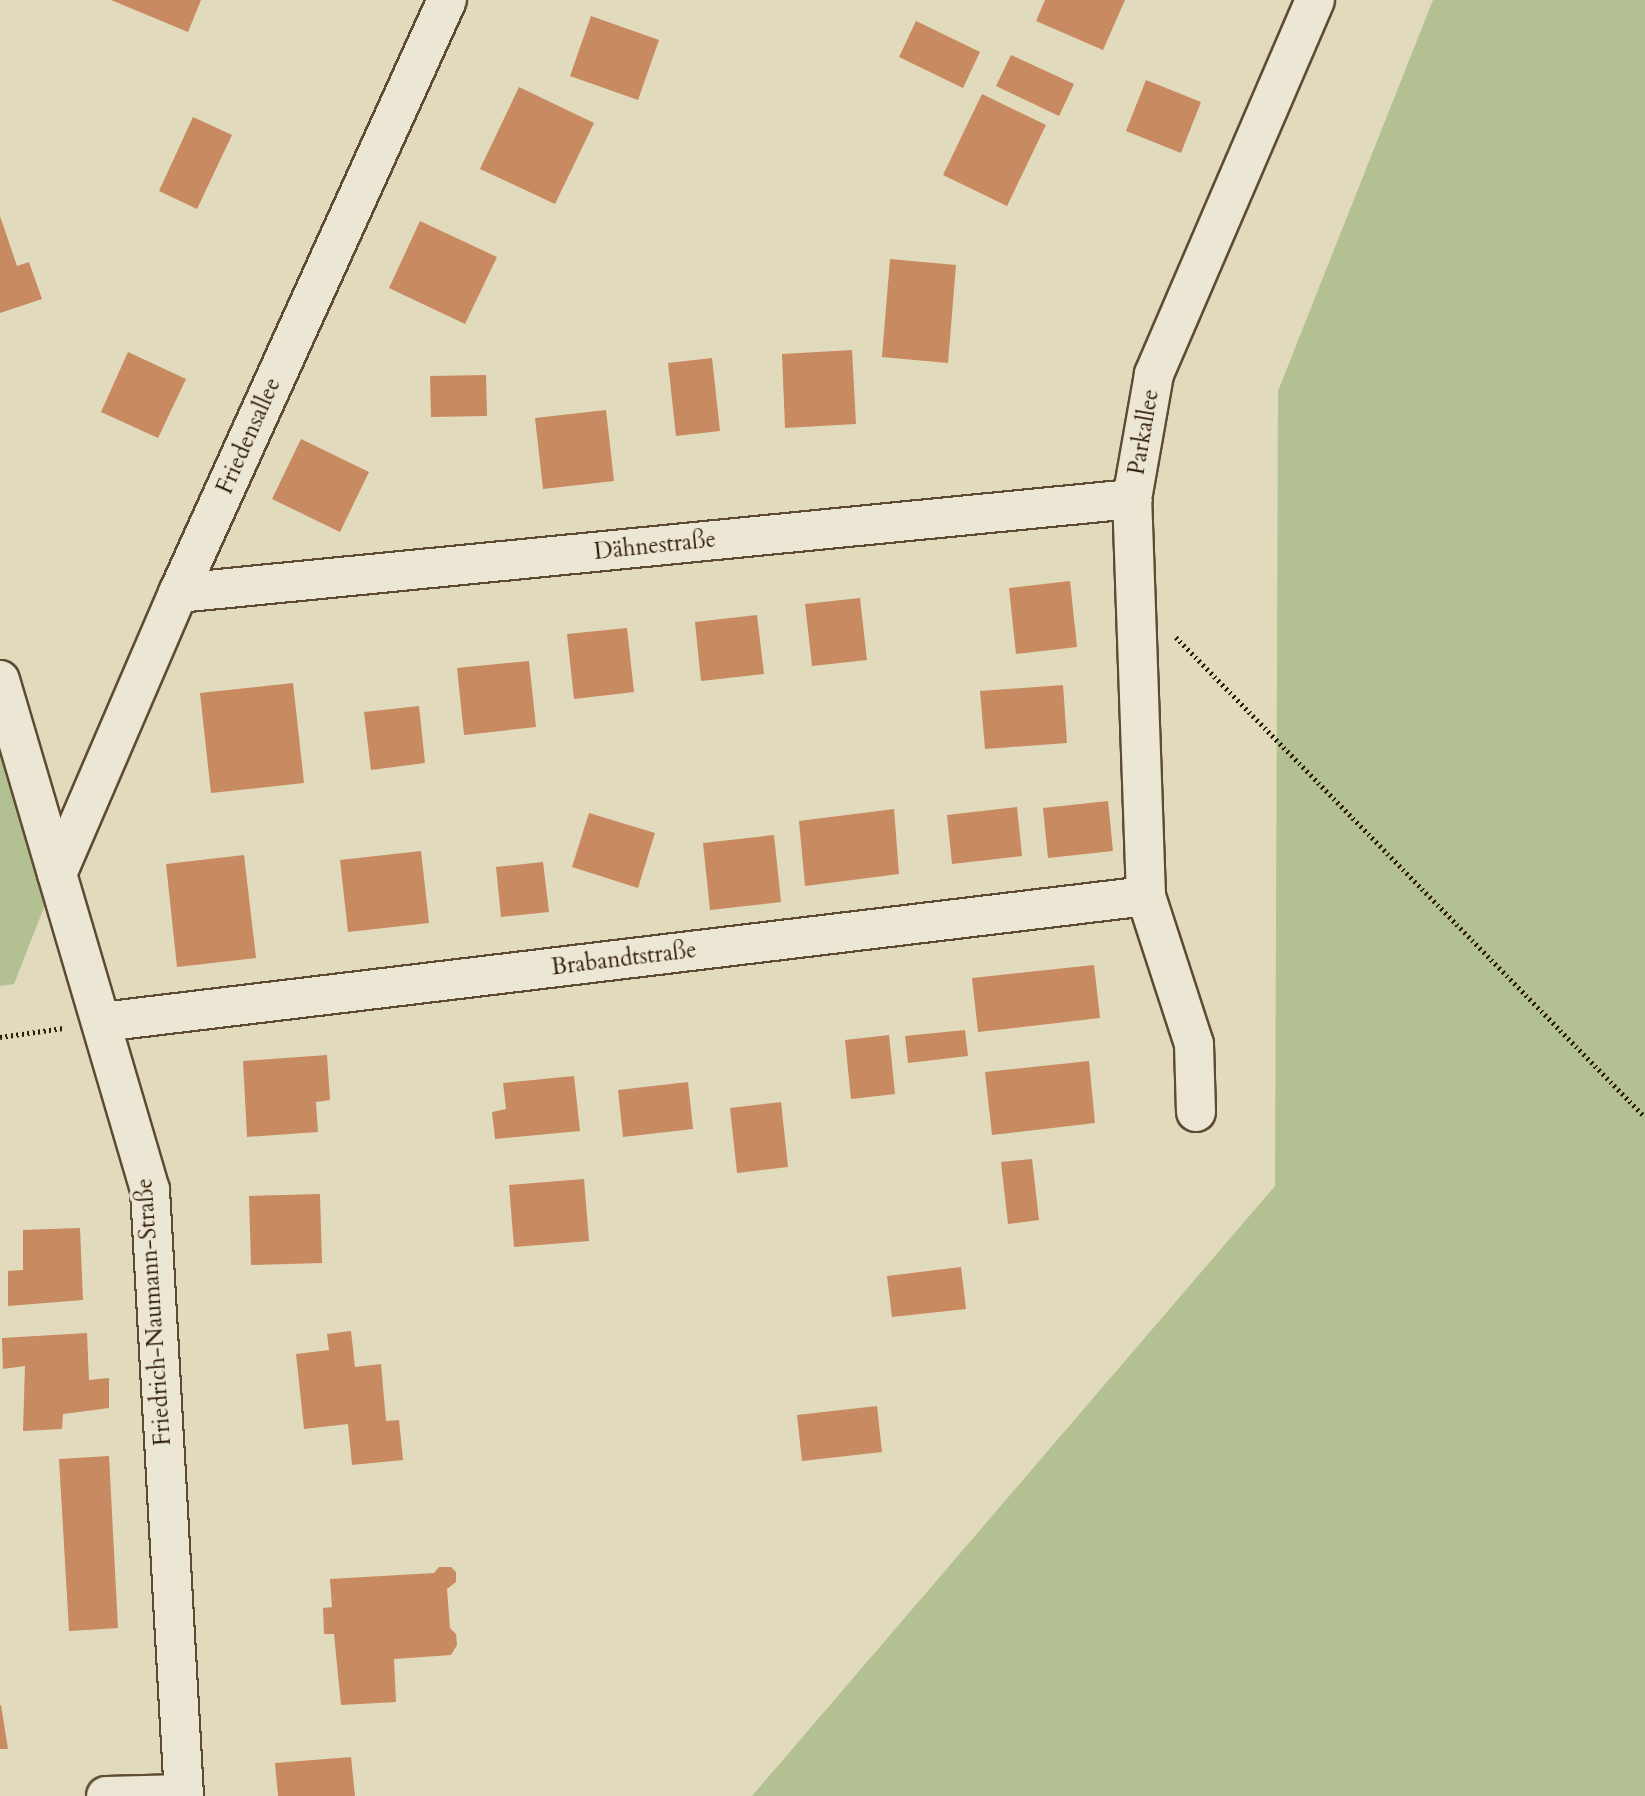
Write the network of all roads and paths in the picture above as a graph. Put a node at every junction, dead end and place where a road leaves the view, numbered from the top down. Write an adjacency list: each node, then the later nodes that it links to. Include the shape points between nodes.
1 (447, 0): 4 (street, Friedensallee)
2 (1315, 0): 3 (street, Parkallee, via 1154,374)
3 (1132, 499): 4 (street, Dähnestraße); 5 (street, Parkallee)
4 (178, 593): 7 (street, Friedensallee)
5 (1135, 595): 8 (street, Parkallee); 12 (path)
6 (0, 680): 7 (street, Friedrich-Naumann-Straße)
7 (57, 874): 9 (street, Friedrich-Naumann-Straße)
8 (1146, 896): 9 (street, Brabandtstraße); 11 (street, Parkallee, via 1194,1044)
9 (102, 1022): 10 (path); 13 (street, Friedrich-Naumann-Straße, via 150,1190)
10 (0, 1037)
11 (1196, 1112)
12 (1645, 1117)
13 (184, 1795): 14 (street)
14 (106, 1796)

